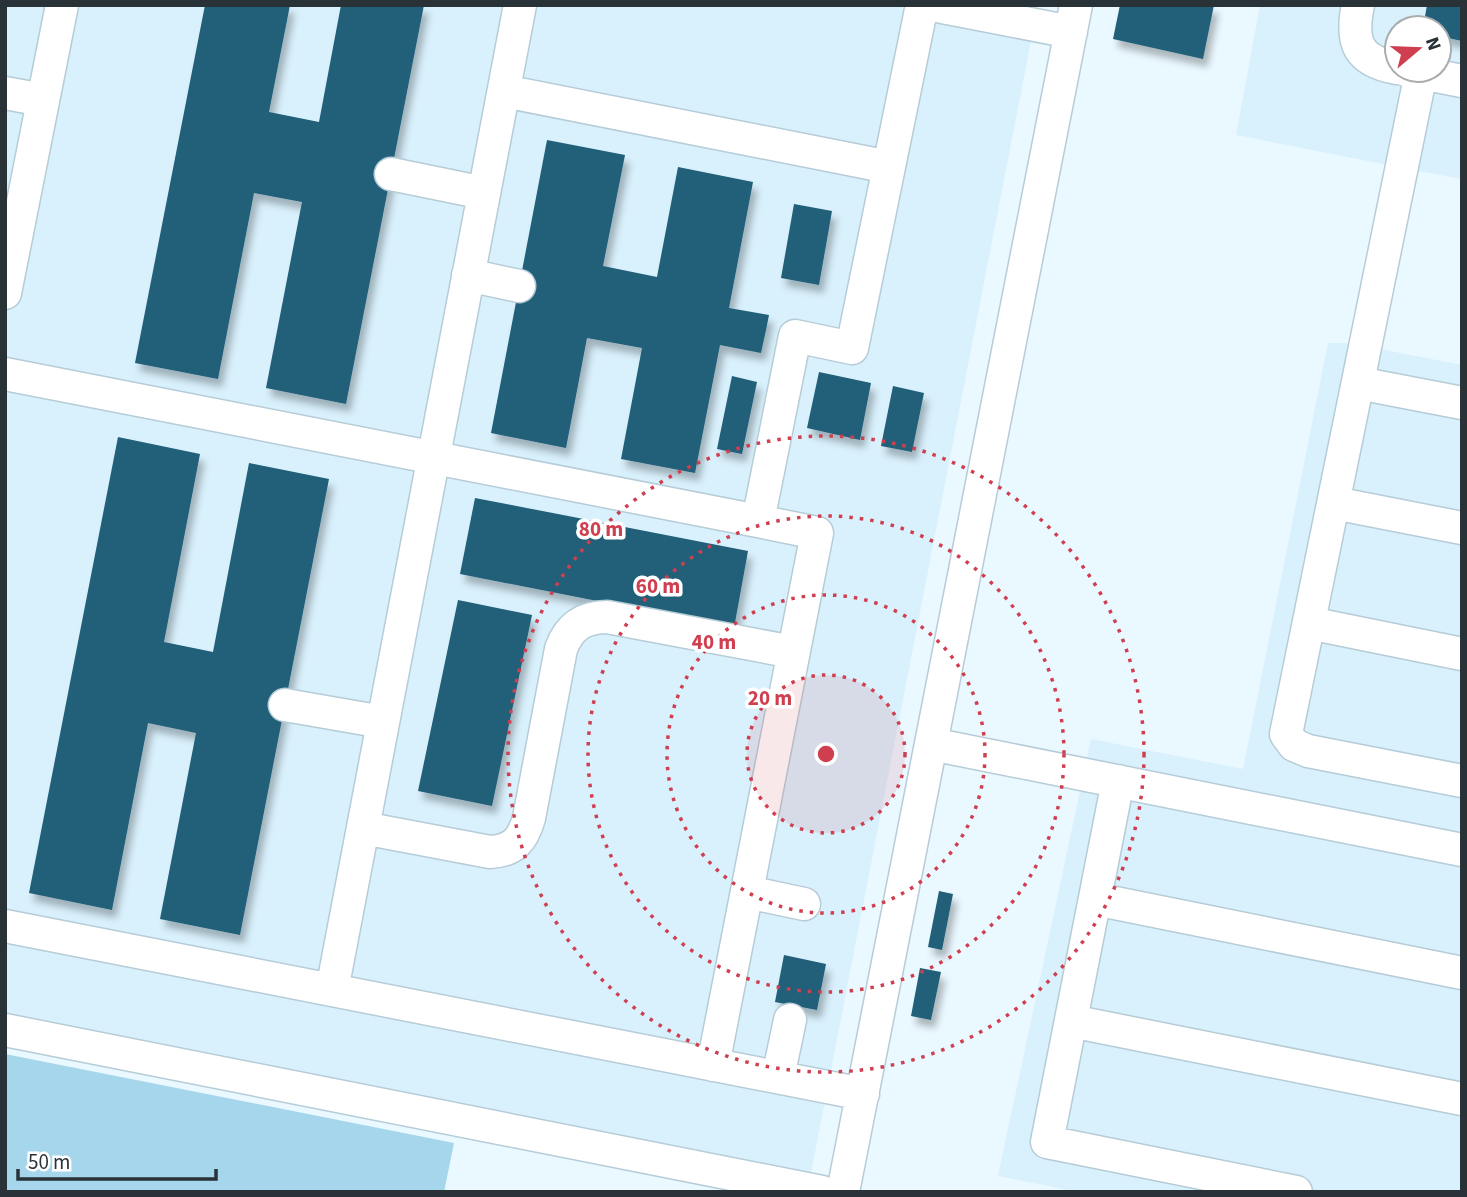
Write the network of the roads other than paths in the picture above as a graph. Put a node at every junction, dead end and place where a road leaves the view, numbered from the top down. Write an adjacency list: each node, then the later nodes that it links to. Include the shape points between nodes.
1 (62, 5): 11 (street)
2 (520, 5): 9 (street)
3 (922, 5): 12 (street)
4 (932, 5): 6 (street)
5 (1358, 5): 7 (street, via 1354,25 1361,51)
6 (1074, 19): 30 (street)
7 (1383, 64)
8 (1406, 84): 19 (street)
9 (504, 91): 12 (street); 14 (street)
10 (5, 93): 11 (street)
11 (43, 100): 17 (street)
12 (889, 167): 23 (street, via 852,348 795,336)
13 (391, 174): 14 (street)
14 (484, 193): 15 (street)
15 (468, 275): 16 (street); 21 (street)
16 (519, 286)
17 (5, 293)
18 (5, 374): 21 (street)
19 (1358, 383): 20 (street); 22 (street)
20 (1462, 403)
21 (433, 458): 23 (street); 29 (street)
22 (1334, 503): 24 (street); 25 (street)
23 (758, 521): 26 (street, via 817,533)
24 (1462, 528)
25 (1309, 624): 27 (street); 32 (street, via 1286,734 1294,745)
26 (793, 652): 33 (street, via 607,617 584,621 572,629 561,649 529,818 520,841 491,852); 35 (street)
27 (1462, 654)
28 (285, 705): 29 (street)
29 (383, 722): 33 (street)
30 (931, 744): 31 (street); 46 (street)
31 (1118, 781): 34 (street); 36 (street)
32 (1462, 781)
33 (363, 828): 40 (street)
34 (1462, 850)
35 (747, 892): 37 (street); 44 (street)
36 (1095, 899): 39 (street); 42 (street)
37 (804, 904)
38 (5, 926): 40 (street)
39 (1462, 973)
40 (332, 990): 44 (street)
41 (790, 1020): 45 (street)
42 (1071, 1021): 47 (street); 50 (street, via 1047,1142)
43 (5, 1030): 48 (street)
44 (713, 1065): 45 (street)
45 (778, 1077): 46 (street)
46 (863, 1094): 49 (street)
47 (1462, 1098)
48 (822, 1192)
49 (844, 1192)
50 (1296, 1192)

